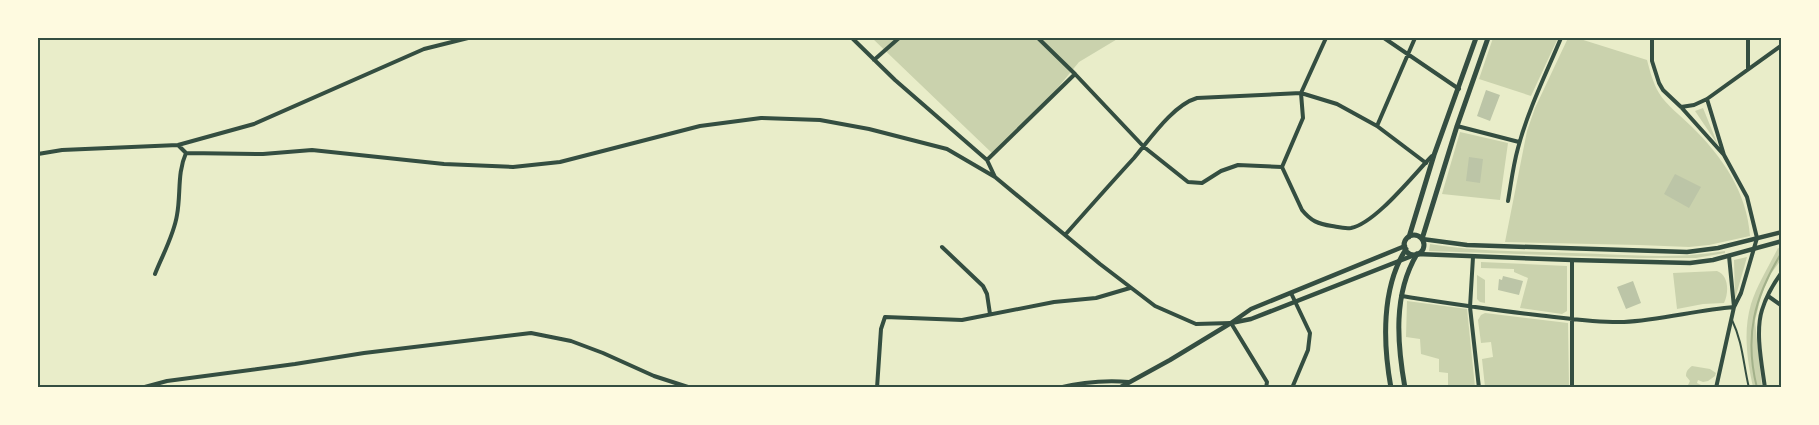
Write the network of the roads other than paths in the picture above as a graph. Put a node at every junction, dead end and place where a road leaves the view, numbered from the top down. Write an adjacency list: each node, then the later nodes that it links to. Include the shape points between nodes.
1 (468, 38): 13 (street)
2 (852, 38): 16 (street)
3 (899, 38): 16 (street)
4 (1038, 38): 18 (street)
5 (1326, 38): 20 (street)
6 (1384, 38): 15 (street)
7 (1415, 38): 15 (street)
8 (1476, 38): 19 (main road)
9 (1488, 38): 24 (main road)
10 (1561, 38): 25 (street)
11 (1652, 38): 22 (street, via 1652,61 1659,83)
12 (1748, 38): 17 (street)
13 (452, 40): 26 (street, via 424,49 254,124)
14 (1782, 45): 17 (street)
15 (1408, 55): 19 (street); 23 (street)
16 (874, 60): 32 (street)
17 (1748, 69): 21 (street)
18 (1075, 74): 27 (street); 32 (street)
19 (1459, 89): 30 (main road)
20 (1301, 93): 23 (street, via 1337,104); 27 (street, via 1193,99 1178,108); 34 (street, via 1303,118)
21 (1707, 99): 22 (street); 31 (street)
22 (1681, 107): 31 (street)
23 (1377, 126): 33 (street)
24 (1457, 126): 25 (street); 41 (main road)
25 (1519, 142): 36 (street)
26 (178, 145): 28 (street); 29 (street)
27 (1144, 146): 34 (street, via 1193,183 1202,183 1238,165); 38 (street)
28 (186, 153): 35 (street, via 263,154 312,150 444,164 513,167 560,162 700,126 761,118 820,120 869,129 947,149); 52 (street, via 179,175 177,217)
29 (38, 154)
30 (1434, 155): 33 (street); 39 (main road)
31 (1724, 155): 40 (street, via 1747,197)
32 (987, 160): 35 (street)
33 (1426, 162): 34 (street, via 1365,222 1349,228 1318,224 1307,216)
34 (1282, 167)
35 (995, 177): 38 (street)
36 (1508, 201)
37 (1782, 232): 40 (street)
38 (1065, 235): 53 (street)
39 (1409, 237): 41 (main road, via 1415,235); 44 (main road)
40 (1757, 238): 41 (street, via 1687,252 1482,245); 45 (street)
41 (1422, 239): 46 (main road, via 1423,248)
42 (1782, 241): 45 (street)
43 (942, 247): 61 (street, via 983,286)
44 (1405, 248): 46 (main road, via 1409,253); 50 (main road); 54 (street)
45 (1755, 250): 47 (street); 60 (street)
46 (1417, 254): 48 (street); 50 (street); 55 (main road, via 1407,274)
47 (1729, 256): 49 (street, via 1690,263); 60 (street)
48 (1473, 257): 49 (street); 59 (street)
49 (1572, 260): 63 (street)
50 (1398, 261): 57 (street); 73 (main road, via 1387,314 1387,361)
51 (1782, 272): 56 (street)
52 (155, 274)
53 (1131, 287): 61 (street, via 1096,298); 64 (street, via 1155,306 1196,324)
54 (1292, 293): 57 (street); 64 (street, via 1251,309)
55 (1402, 296): 59 (street); 74 (main road, via 1399,339)
56 (1768, 296): 58 (street); 79 (street, via 1759,326)
57 (1296, 302): 64 (street); 72 (street, via 1310,333 1308,350)
58 (1782, 306)
59 (1470, 307): 63 (street); 75 (street)
60 (1734, 308): 62 (street); 63 (street, via 1638,321)
61 (990, 314): 68 (street, via 962,320 885,317 881,329)
62 (1731, 318): 77 (street); 78 (lane, via 1740,338)
63 (1572, 319): 76 (street)
64 (1231, 323): 65 (street); 71 (street, via 1267,382)
65 (1128, 382): 69 (street, via 1081,382); 70 (street)
66 (141, 388): 67 (street, via 166,380 531,333 571,341)
67 (691, 388)
68 (877, 388)
69 (1058, 388)
70 (1119, 388)
71 (1266, 388)
72 (1292, 388)
73 (1391, 388)
74 (1405, 388)
75 (1479, 388)
76 (1572, 388)
77 (1716, 388)
78 (1749, 388)
79 (1766, 388)

